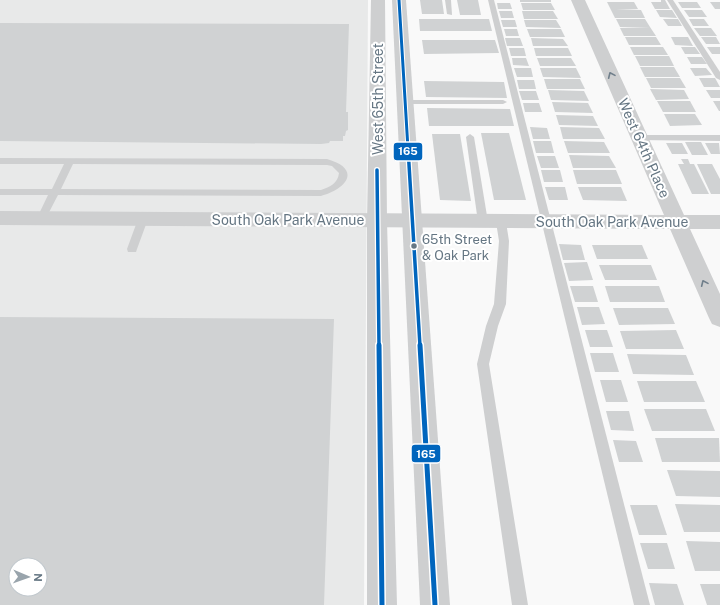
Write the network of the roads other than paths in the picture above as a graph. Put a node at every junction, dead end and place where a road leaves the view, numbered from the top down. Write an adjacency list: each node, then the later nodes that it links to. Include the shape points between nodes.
1 (378, 0): 21 (street, West 65th Street)
2 (399, 0): 9 (street, West 65th Street)
3 (448, 0): 7 (lane)
4 (491, 0): 25 (lane)
5 (578, 0): 12 (street, West 64th Place, one-way to 5)
6 (670, 0): 8 (lane)
7 (450, 14)
8 (720, 78)
9 (405, 102): 10 (lane); 22 (street, West 65th Street)
10 (502, 102)
11 (470, 137): 24 (lane)
12 (640, 138): 13 (lane); 23 (street, West 64th Place)
13 (720, 138)
14 (0, 160): 15 (lane)
15 (70, 161): 17 (lane); 17 (lane, via 327,162 339,166 343,176 337,188 321,193)
16 (0, 192): 17 (lane)
17 (54, 192): 19 (lane)
18 (0, 218): 19 (street, South Oak Park Avenue)
19 (42, 218): 20 (street, South Oak Park Avenue)
20 (143, 219): 21 (street, South Oak Park Avenue); 27 (lane)
21 (377, 221): 22 (street, South Oak Park Avenue); 29 (street, West 65th Street)
22 (413, 221): 24 (street, South Oak Park Avenue); 30 (street, West 65th Street)
23 (677, 221): 25 (street, South Oak Park Avenue); 26 (street, South Oak Park Avenue); 28 (street, West 64th Place, one-way to 23)
24 (492, 222): 25 (street, South Oak Park Avenue); 31 (lane, via 504,241 500,304 483,364)
25 (545, 222): 32 (lane)
26 (720, 222)
27 (132, 248)
28 (720, 318)
29 (382, 605)
30 (435, 605)
31 (520, 605)
32 (642, 605)

